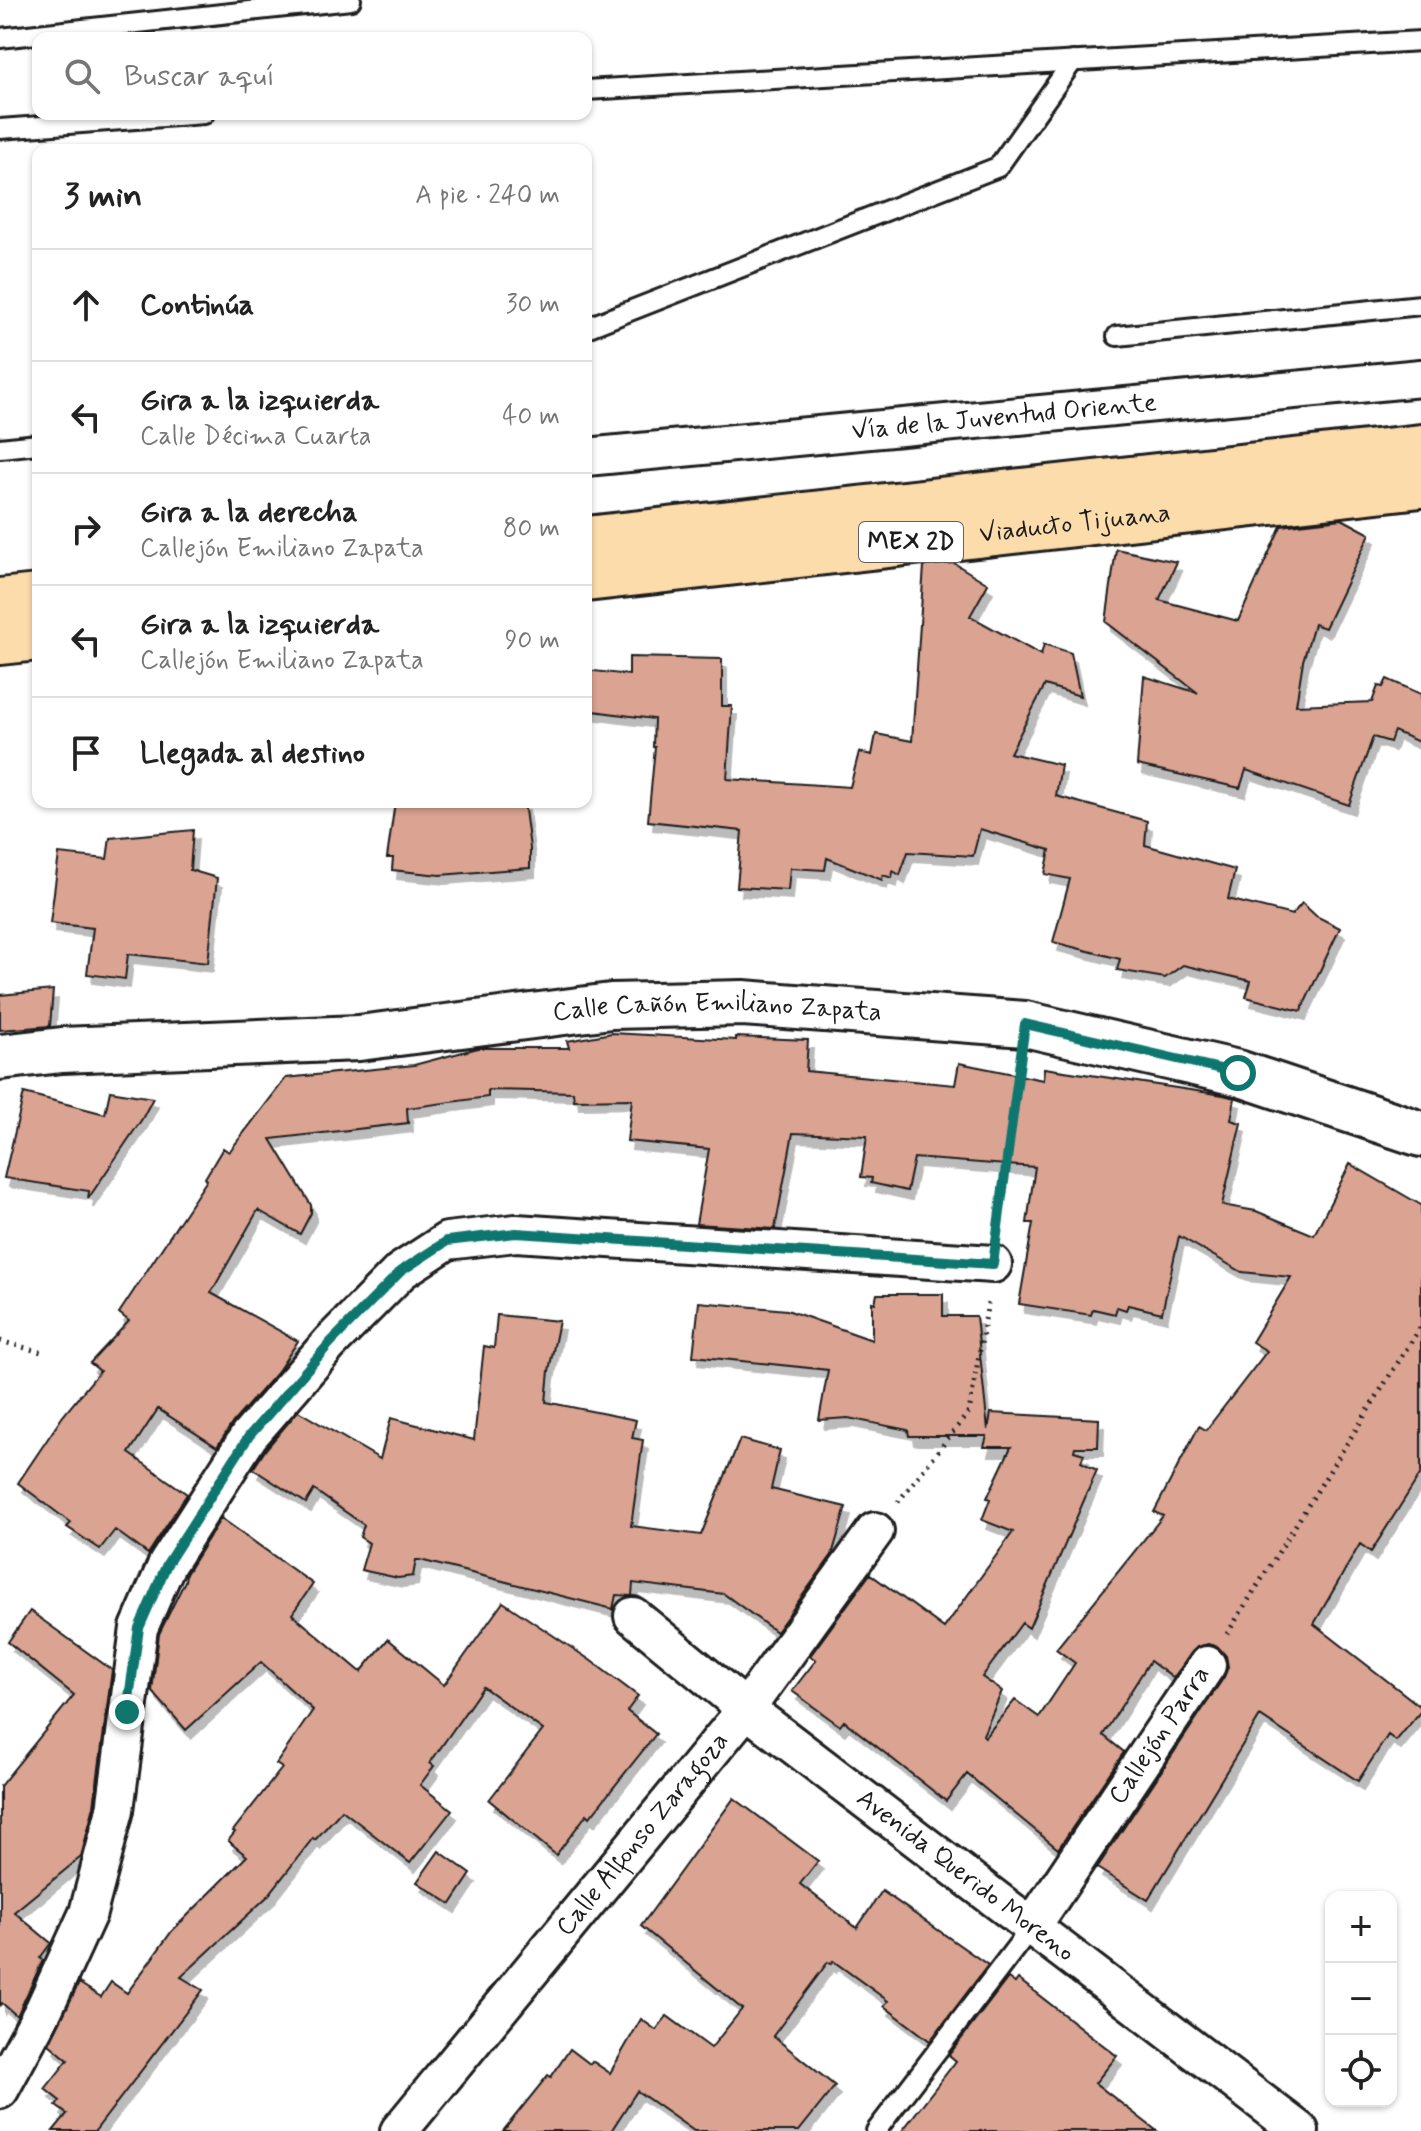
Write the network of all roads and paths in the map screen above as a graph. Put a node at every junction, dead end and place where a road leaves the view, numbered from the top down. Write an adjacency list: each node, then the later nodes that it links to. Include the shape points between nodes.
1 (351, 0): 2 (lane)
2 (55, 32)
3 (32, 35): 4 (lane)
4 (0, 38)
5 (1421, 41): 6 (lane)
6 (1073, 61): 7 (lane); 11 (lane, via 998,167)
7 (592, 90)
8 (122, 120): 9 (lane)
9 (0, 129)
10 (1421, 305): 12 (lane)
11 (592, 326)
12 (1117, 336)
13 (1421, 378): 17 (street, Vía de la Juventud Oriente)
14 (32, 445): 16 (lane)
15 (1421, 447): 19 (highway, Viaducto Tijuana / MEX 2D)
16 (0, 448)
17 (592, 456)
18 (1421, 485): 19 (highway, Viaducto Tijuana / MEX 2D)
19 (1234, 486): 20 (highway, Viaducto Tijuana / MEX 2D); 21 (highway, Viaducto Tijuana / MEX 2D)
20 (592, 539)
21 (592, 578)
22 (32, 598): 23 (highway)
23 (0, 601)
24 (32, 639): 25 (highway)
25 (0, 642)
26 (1025, 1024): 27 (street, Calle Cañón Emiliano Zapata, via 743,1003 611,1006 359,1038); 28 (street, Calle Cañón Emiliano Zapata, via 1238,1073); 29 (path)
27 (0, 1057)
28 (1421, 1134)
29 (993, 1264): 33 (path, via 969,1412); 38 (street, via 516,1233 447,1241 401,1271 249,1436 167,1564 139,1628 115,1810 88,1913)
30 (1421, 1326): 35 (path, Callejón Parra)
31 (0, 1341): 32 (path)
32 (41, 1352)
33 (875, 1531): 36 (street, Calle Alfonso Zaragoza)
34 (633, 1616): 36 (street, Avenida Querido Moreno)
35 (1207, 1665): 37 (street, Callejón Parra)
36 (746, 1709): 37 (street, Avenida Querido Moreno); 39 (street, Calle Alfonso Zaragoza)
37 (1033, 1925): 40 (lane, Callejón Parra); 41 (street, Avenida Querido Moreno)
38 (0, 2090)
39 (399, 2131)
40 (876, 2131)
41 (1300, 2131)

